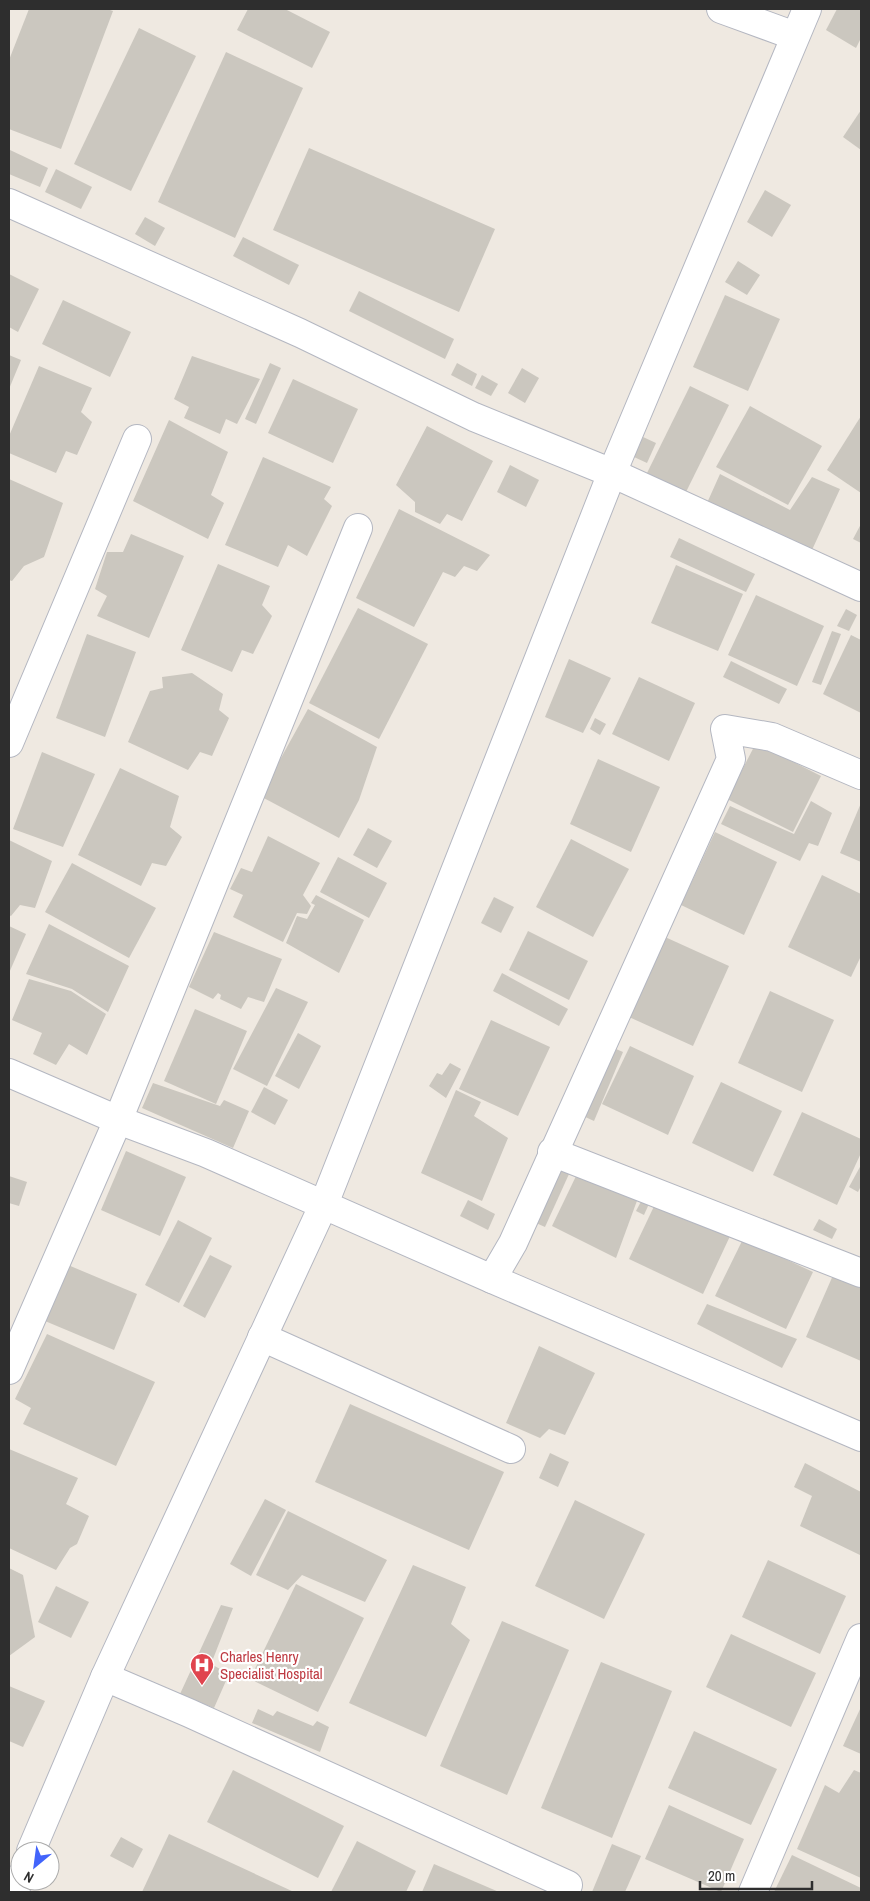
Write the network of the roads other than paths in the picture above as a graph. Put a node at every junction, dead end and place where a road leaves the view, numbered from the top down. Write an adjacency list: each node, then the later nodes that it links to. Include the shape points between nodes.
1 (721, 9): 3 (street)
2 (806, 9): 3 (street)
3 (795, 36): 6 (street)
4 (9, 203): 6 (street, via 300,333 474,417)
5 (138, 438): 9 (street)
6 (612, 473): 8 (street); 14 (street)
7 (358, 528): 12 (street)
8 (861, 587)
9 (9, 743)
10 (861, 775): 13 (street, via 772,737 725,729 730,759)
11 (9, 1073): 12 (street)
12 (118, 1120): 14 (street, via 206,1153); 18 (street)
13 (552, 1152): 15 (street); 16 (street, via 513,1242)
14 (324, 1204): 16 (street); 17 (street)
15 (861, 1273)
16 (492, 1278): 19 (street)
17 (262, 1337): 20 (street); 22 (street)
18 (9, 1370)
19 (861, 1436)
20 (511, 1450)
21 (861, 1638): 25 (street)
22 (105, 1677): 23 (street); 24 (street)
23 (35, 1841)
24 (568, 1885)
25 (753, 1892)

